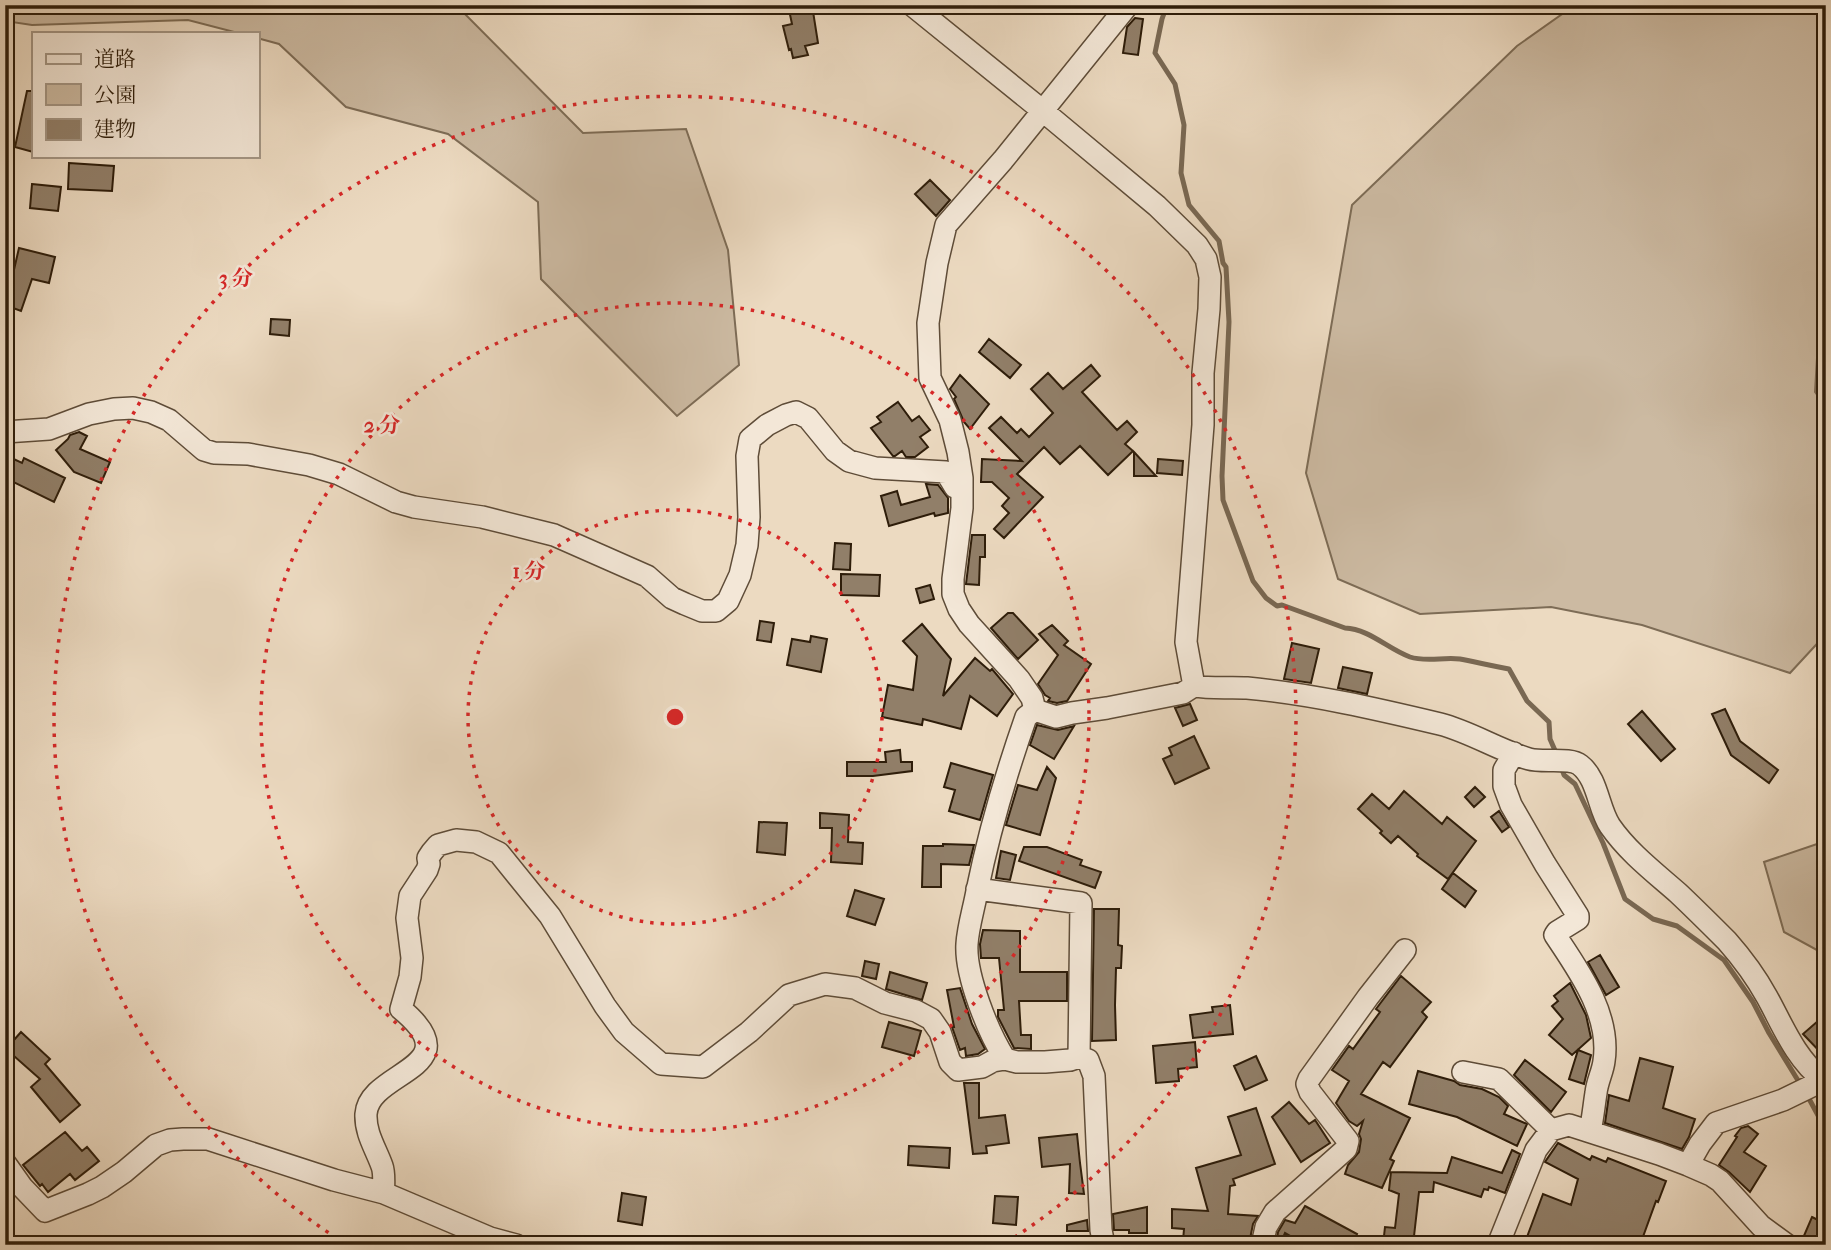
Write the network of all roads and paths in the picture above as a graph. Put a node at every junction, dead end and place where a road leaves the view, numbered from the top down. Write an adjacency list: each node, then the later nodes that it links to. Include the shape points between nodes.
1 (912, 5): 3 (street)
2 (1128, 5): 3 (street)
3 (1043, 111): 5 (street, via 943,232 928,323 928,359 930,378 950,420); 6 (street, via 1176,223 1206,259 1210,277 1203,425 1186,642)
4 (5, 432): 5 (street, via 49,429 114,409 151,412 169,420 204,450 309,465 414,508 482,517 554,535 648,576 672,598 702,611 716,611 728,601 740,575 747,545 750,439 786,415 796,412 808,418 849,461 875,468 946,472 955,487)
5 (962, 487): 7 (street, via 953,594 969,624 1019,679)
6 (1195, 686): 7 (street, via 1183,693 1056,717); 8 (street, via 1308,696 1372,709 1443,725)
7 (1035, 710): 9 (street, via 1026,717 1003,786)
8 (1514, 753): 14 (street, via 1545,762 1569,761 1585,769 1608,823 1733,948 1768,997 1793,1046); 16 (street, via 1504,770 1504,786 1578,916 1555,935 1577,969 1604,1033 1604,1061)
9 (977, 889): 11 (street, via 1081,903); 12 (street, via 967,943 968,969)
10 (1405, 950): 22 (street, via 1307,1084 1344,1134 1346,1149 1275,1212)
11 (1079, 1057): 12 (street, via 1045,1062); 21 (street, via 1088,1060 1094,1076)
12 (1005, 1059): 19 (street, via 958,1070 931,1019 855,988 825,984 789,995 703,1067 661,1064 624,1032 550,916 499,853 476,842 456,840 438,845 432,852 427,870 410,896 407,918 412,958 401,1009 424,1033 425,1045 416,1065 372,1096 366,1113 368,1133 383,1169)
13 (1463, 1072): 15 (street, via 1499,1079)
14 (1822, 1081): 18 (street, via 1716,1123)
15 (1551, 1130): 16 (street, via 1569,1125); 23 (street, via 1536,1150)
16 (1590, 1131): 18 (street)
17 (5, 1163): 19 (street, via 45,1211 102,1187 156,1144 183,1139 208,1139)
18 (1688, 1165): 24 (street, via 1720,1181 1761,1226)
19 (384, 1193): 20 (street)
20 (516, 1245)
21 (1104, 1245)
22 (1262, 1245)
23 (1497, 1245)
24 (1787, 1245)

